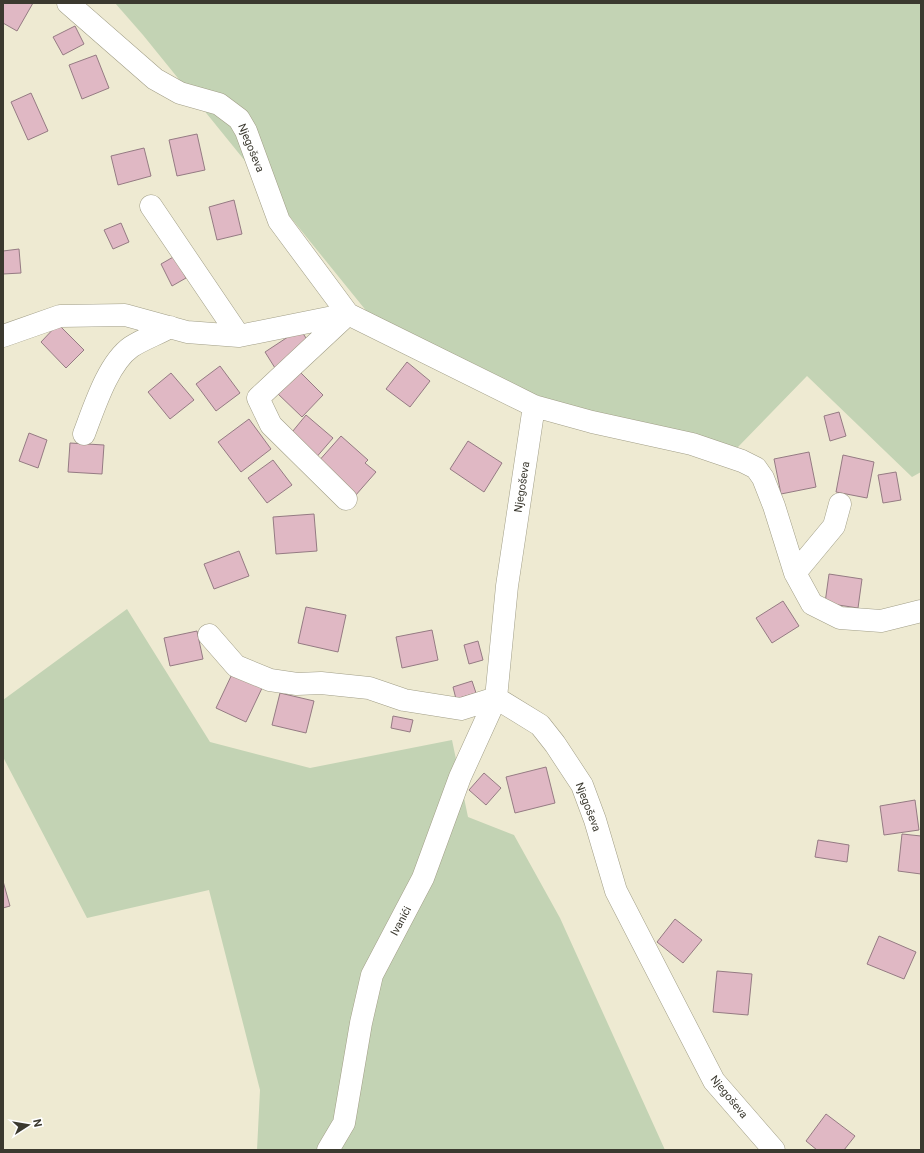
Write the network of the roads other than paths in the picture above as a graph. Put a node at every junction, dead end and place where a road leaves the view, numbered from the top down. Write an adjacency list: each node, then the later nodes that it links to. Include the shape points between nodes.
1 (68, 3): 3 (street, Njegoševa, via 155,79 180,94 219,104 239,119 246,131 279,222)
2 (151, 206): 6 (street)
3 (348, 314): 6 (street); 7 (street, Njegoševa); 9 (street, via 258,398 271,425)
4 (170, 327): 5 (street, via 125,315 60,316); 6 (street, via 187,332); 8 (street, via 131,348 114,365)
5 (3, 336)
6 (239, 336)
7 (534, 406): 11 (street, Njegoševa, via 692,444 756,468 763,478 774,506); 14 (street, Njegoševa, via 507,586)
8 (84, 434)
9 (346, 499)
10 (840, 504): 11 (street, via 834,526)
11 (795, 573): 12 (street, Njegoševa, via 812,604 840,618 881,621)
12 (921, 612)
13 (209, 635): 14 (street, via 236,666 270,680 369,688 404,700 461,708)
14 (496, 698): 15 (street, Ivanići, via 460,777 423,878 372,975 361,1022 344,1123); 16 (street, Njegoševa, via 540,725 582,785 616,891 714,1081)
15 (328, 1150)
16 (774, 1150)

